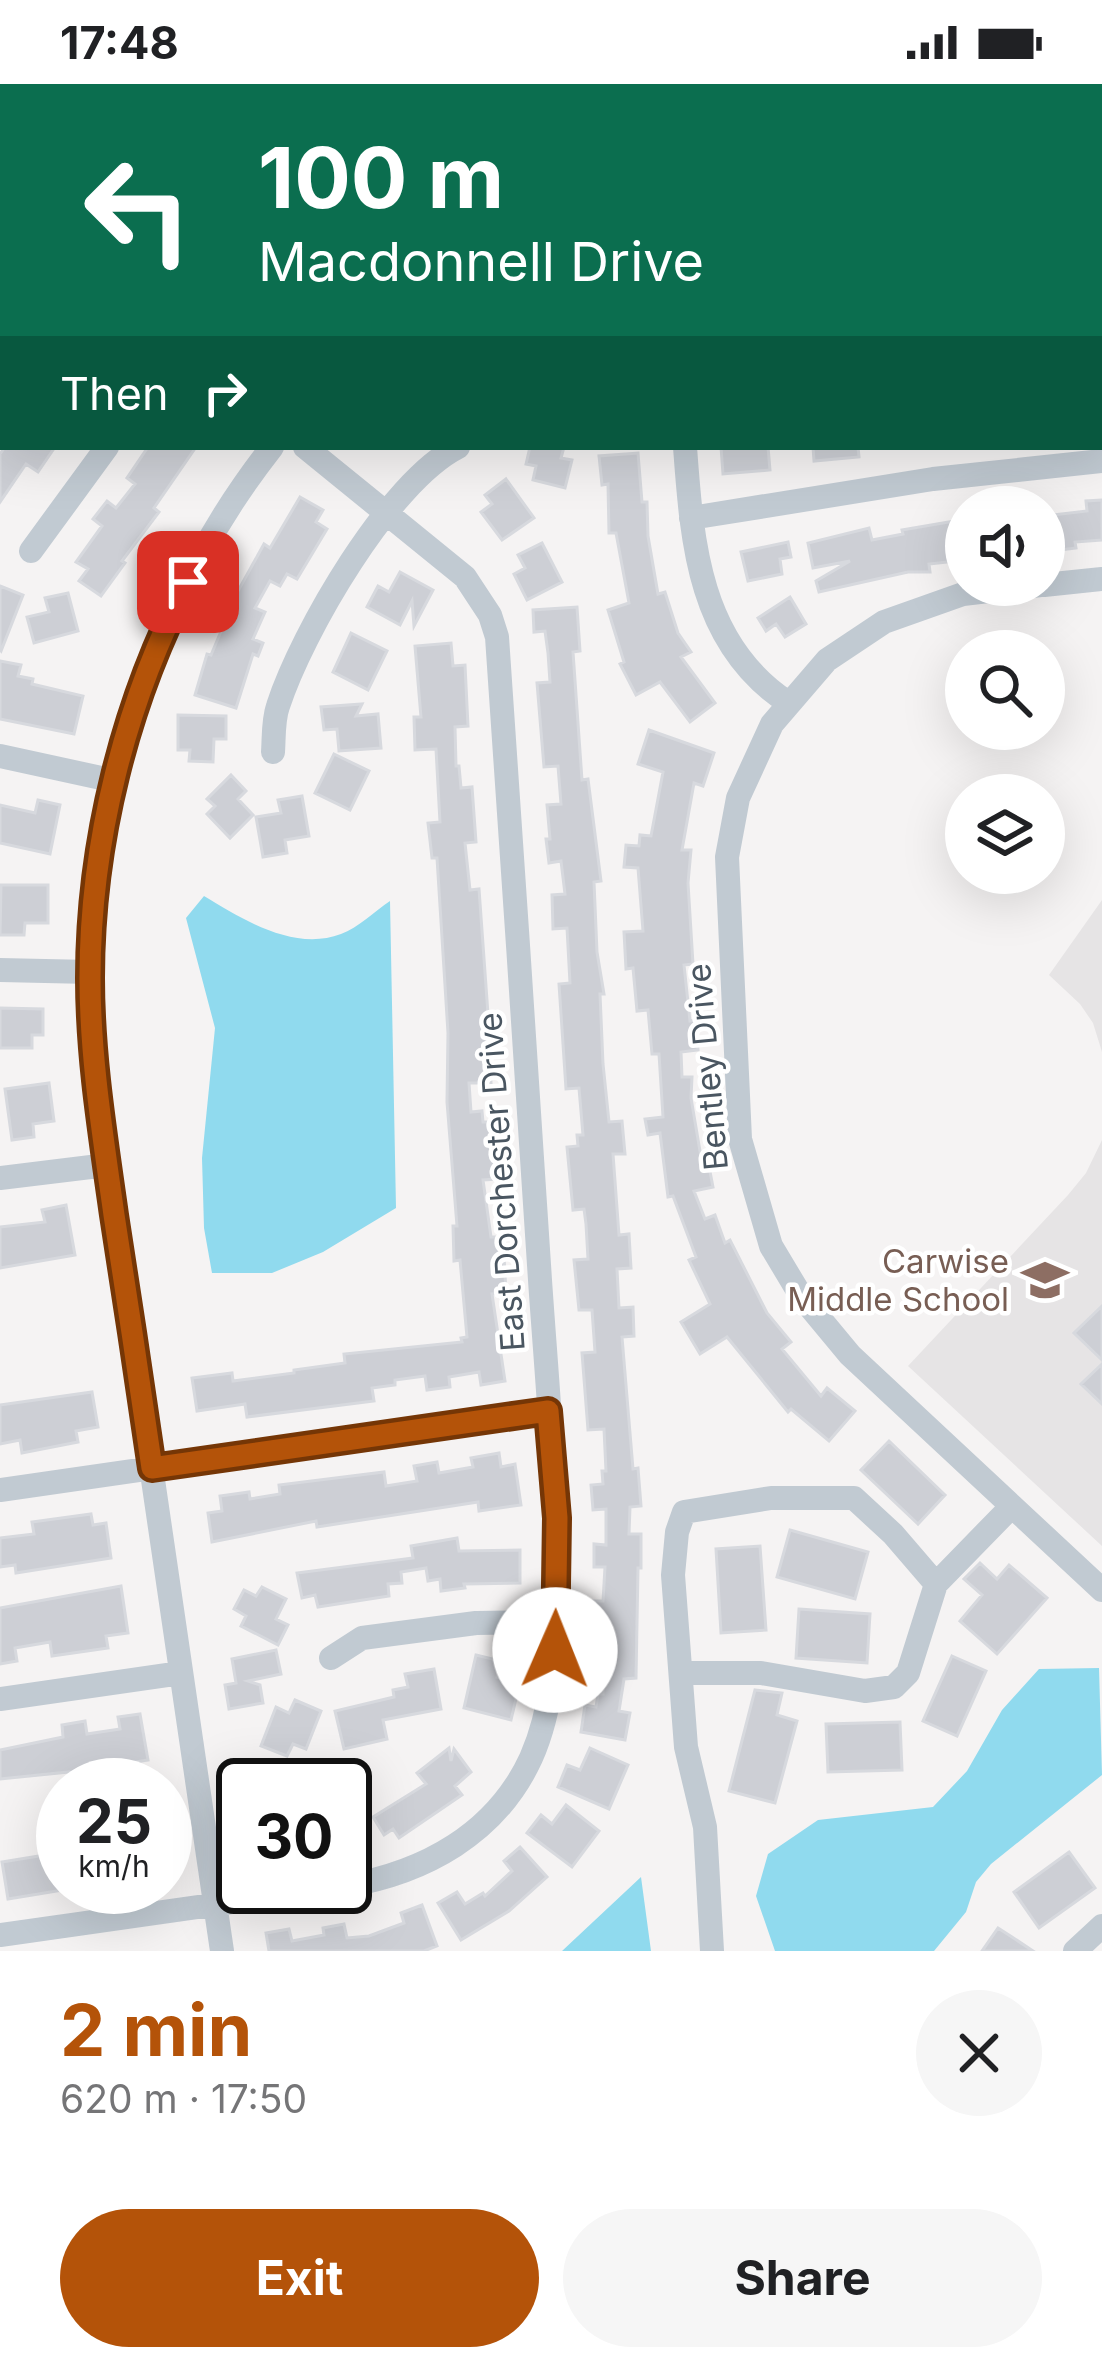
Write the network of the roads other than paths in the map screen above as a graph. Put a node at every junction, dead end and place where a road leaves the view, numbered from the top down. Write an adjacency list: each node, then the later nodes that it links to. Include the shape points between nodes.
1 (105, 450): 9 (street)
2 (270, 450): 16 (street, via 172,612)
3 (309, 450): 7 (street, East Dorchester Drive)
4 (452, 450): 7 (street)
5 (686, 450): 8 (street)
6 (1102, 461): 8 (street)
7 (387, 513): 14 (street, via 320,615 276,709); 21 (street, East Dorchester Drive, via 465,577 497,637)
8 (691, 518): 13 (street, via 716,620 746,667)
9 (31, 551)
10 (1102, 579): 11 (street, Bentley Drive)
11 (1065, 583)
12 (945, 600): 13 (street, Bentley Drive, via 843,647)
13 (787, 702): 24 (street, Bentley Drive, via 746,778 727,857 740,1139 751,1183 771,1246 801,1296 850,1355)
14 (274, 752)
15 (0, 756): 16 (street)
16 (115, 782): 18 (street)
17 (0, 970): 18 (street)
18 (90, 972): 19 (street)
19 (107, 1166): 20 (street); 22 (street)
20 (0, 1178)
21 (548, 1411): 22 (street); 27 (street, East Dorchester Drive)
22 (152, 1468): 23 (street); 29 (street)
23 (0, 1490)
24 (1012, 1507): 25 (street); 26 (street, Bentley Drive)
25 (936, 1584): 30 (street, via 908,1673 894,1687); 30 (street, via 854,1498 771,1498 684,1513 674,1575)
26 (1102, 1590)
27 (556, 1622): 28 (street, via 362,1638); 32 (street, East Dorchester Drive, via 554,1679 515,1788 435,1859)
28 (331, 1658)
29 (181, 1673): 31 (street); 33 (street)
30 (681, 1673): 38 (street, via 686,1747 705,1827)
31 (0, 1699)
32 (372, 1880)
33 (216, 1907): 36 (street, East Dorchester Drive)
34 (217, 1914): 37 (street)
35 (1102, 1926): 39 (street)
36 (0, 1935)
37 (222, 1951)
38 (712, 1951)
39 (1076, 1951)

